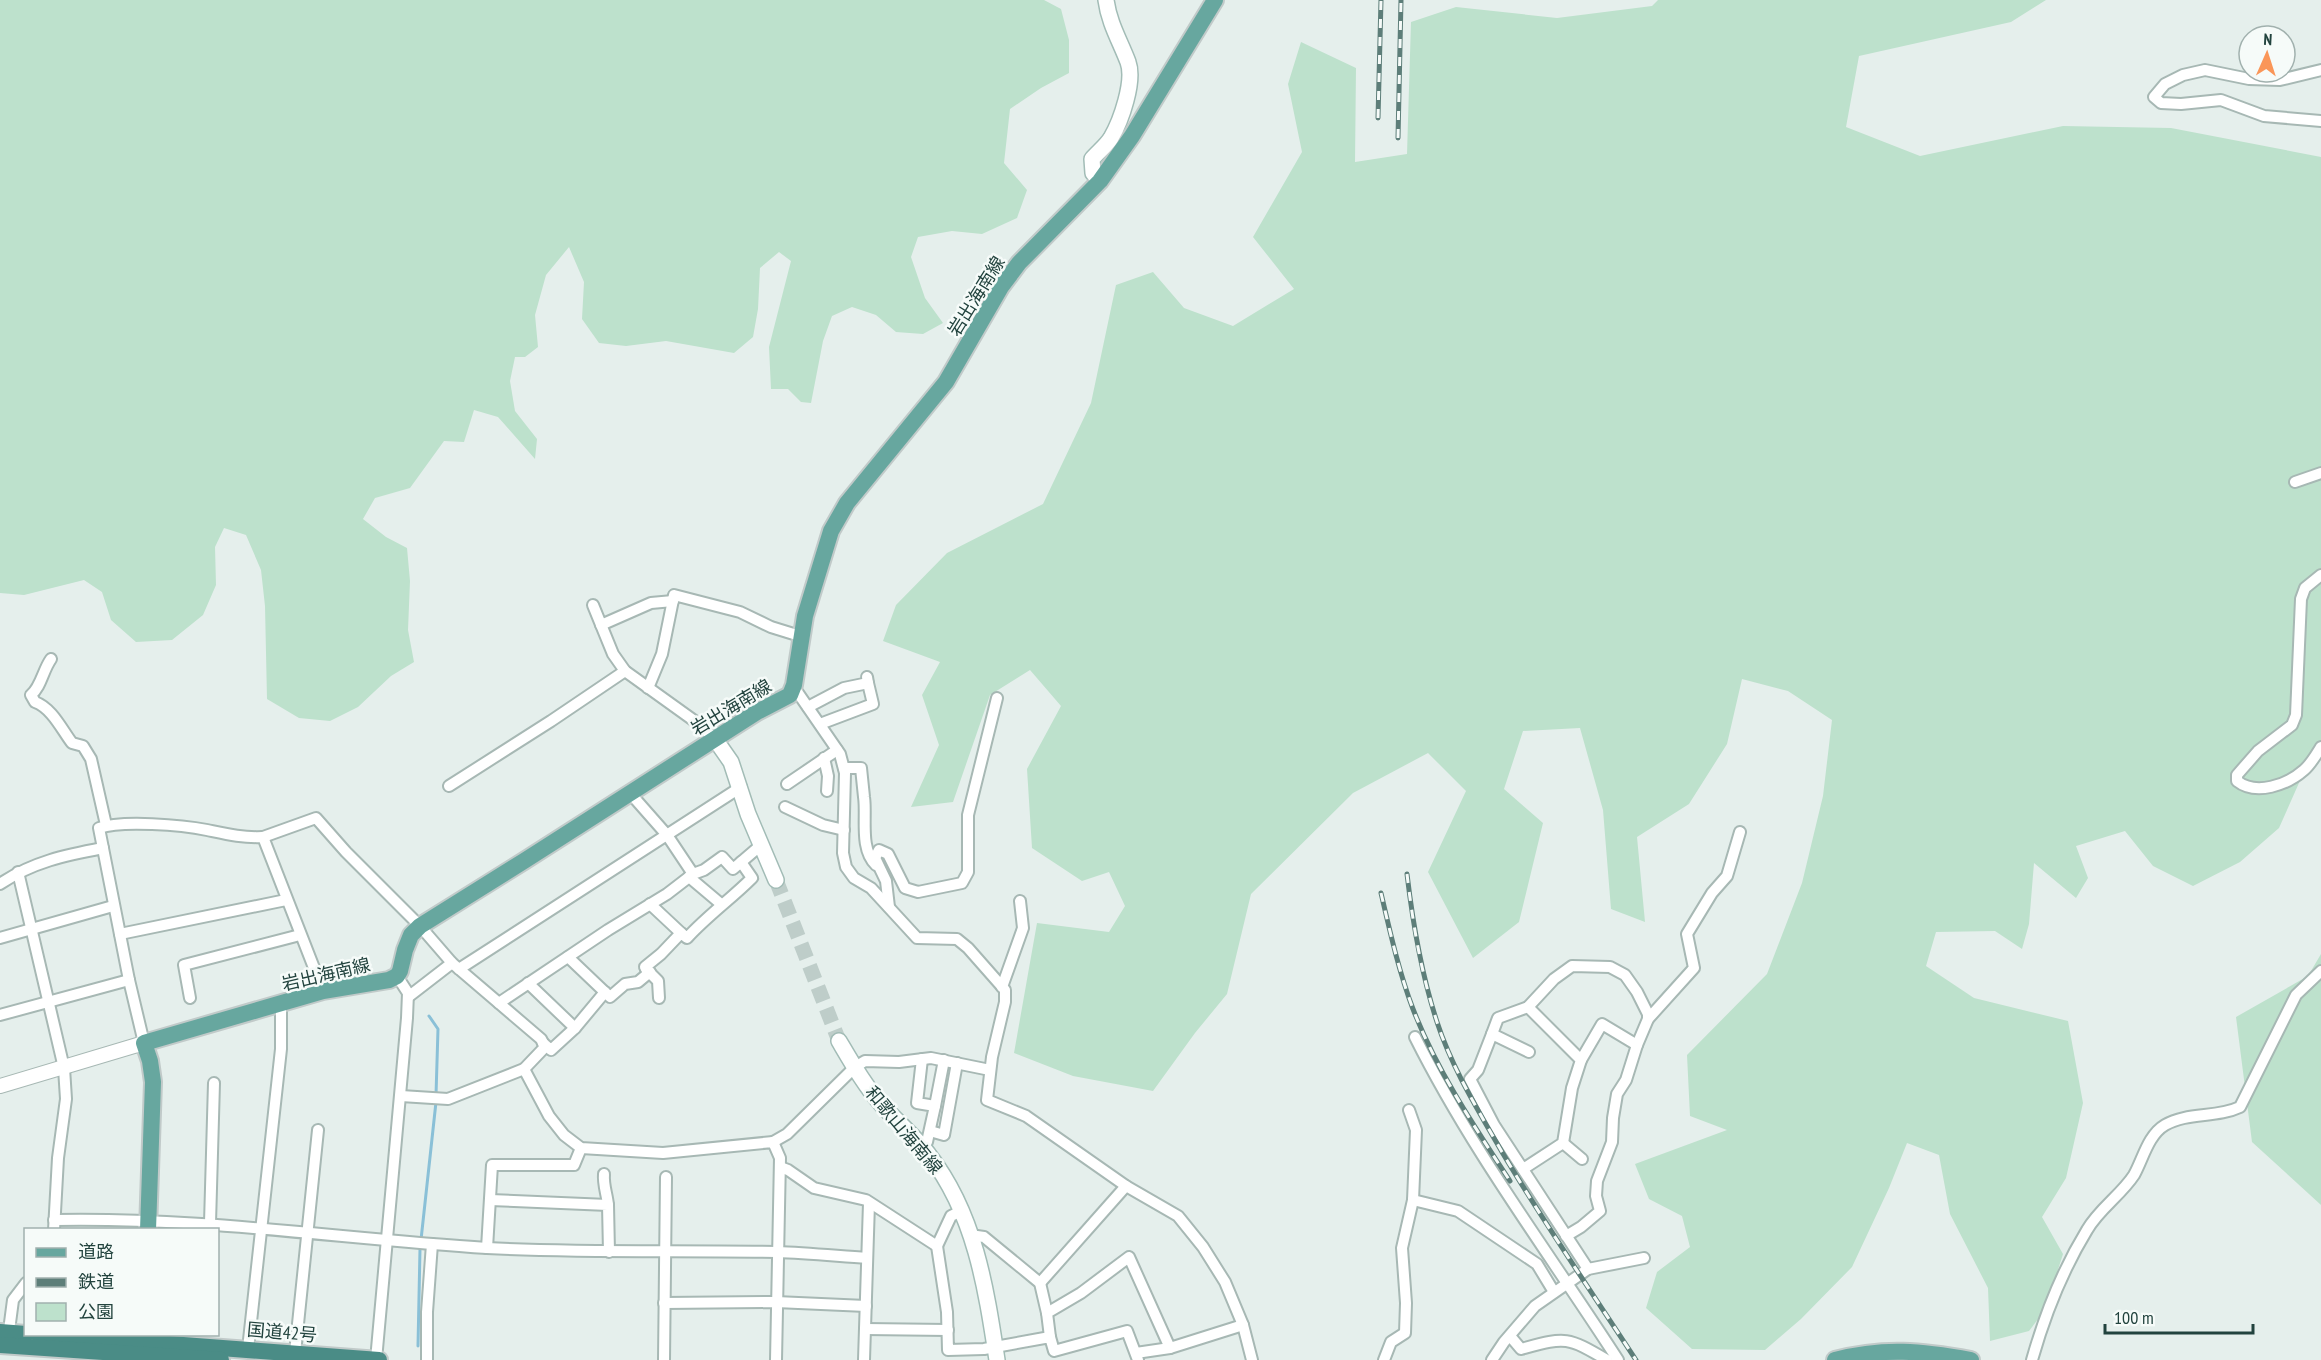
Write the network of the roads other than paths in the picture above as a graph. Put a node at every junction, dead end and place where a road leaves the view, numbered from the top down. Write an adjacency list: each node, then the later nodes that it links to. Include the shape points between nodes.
1 (1106, 0): 5 (main road, via 1130,70 1130,85 1110,139 1092,159 1093,173)
2 (1215, 0): 5 (main road, 岩出海南線)
3 (2321, 70): 4 (street, via 2280,80 2249,79 2205,70 2165,84 2154,97 2161,103 2181,104 2221,100 2264,116)
4 (2321, 121)
5 (1100, 181): 12 (main road, 岩出海南線, via 1019,263 946,382 847,503 831,531)
6 (2321, 474): 7 (street)
7 (2295, 482)
8 (2321, 575): 23 (street, via 2305,588 2301,599 2296,715 2292,725 2258,751 2237,775 2237,782 2263,789 2287,781 2304,771)
9 (673, 601): 11 (street, via 651,603); 12 (street, via 674,596 705,602); 15 (street, via 662,654)
10 (594, 605): 11 (street)
11 (601, 625): 14 (street)
12 (800, 636): 16 (main road, 岩出海南線)
13 (51, 659): 33 (street, via 31,694 72,743 82,746 91,759)
14 (625, 671): 15 (street); 28 (street)
15 (648, 688): 22 (street)
16 (792, 691): 20 (street); 22 (main road, 岩出海南線)
17 (997, 698): 41 (street, via 968,815 968,872 962,883 918,892 905,888 888,854 879,850 875,858)
18 (885, 699): 19 (street)
19 (873, 704): 20 (street, via 868,680); 21 (street)
20 (808, 707): 21 (street)
21 (820, 724): 24 (street)
22 (715, 739): 29 (main road, via 731,762); 31 (main road, 岩出海南線)
23 (2321, 747)
24 (837, 750): 25 (street); 26 (street)
25 (824, 758): 27 (street); 30 (street)
26 (844, 768): 34 (street); 41 (street, via 861,768 863,827 871,861)
27 (787, 784)
28 (449, 786)
29 (741, 787): 36 (street); 38 (main road)
30 (827, 791)
31 (630, 794): 36 (street); 52 (main road, 岩出海南線)
32 (784, 807): 34 (street)
33 (106, 825): 37 (street, via 127,823); 39 (street, via 99,828)
34 (844, 830): 51 (street, via 846,867)
35 (1740, 832): 76 (street, via 1727,876 1687,934 1694,968)
36 (667, 835): 43 (street); 59 (street)
37 (263, 837): 46 (street); 52 (street, via 316,818)
38 (761, 845): 40 (street); 44 (main road)
39 (103, 848): 42 (street, via 53,858); 50 (street)
40 (741, 862): 43 (street, via 733,869 722,856); 49 (street, via 752,878)
41 (880, 869): 51 (street, via 886,881)
42 (18, 872): 45 (street); 53 (street)
43 (691, 875): 48 (street); 49 (street)
44 (776, 880)
45 (0, 884)
46 (286, 900): 55 (street); 56 (street)
47 (1020, 901): 65 (street, via 1023,928)
48 (650, 904): 54 (street); 58 (street)
49 (721, 904): 54 (street, via 687,938)
50 (114, 906): 53 (street); 55 (street)
51 (889, 908): 65 (street, via 917,938 957,939)
52 (420, 926): 59 (street); 62 (main road, 岩出海南線, via 411,935)
53 (33, 929): 57 (street); 71 (street)
54 (681, 933): 60 (street)
55 (120, 934): 63 (street)
56 (300, 935): 66 (street); 69 (street, via 184,965)
57 (0, 938)
58 (568, 957): 64 (street); 67 (street)
59 (456, 966): 68 (street); 72 (street)
60 (647, 970): 67 (street, via 638,982 625,984 610,997); 70 (street, via 658,981)
61 (2321, 971): 168 (street, via 2296,995 2240,1107 2182,1119 2164,1125 2156,1133 2133,1176 2095,1219 2066,1267)
62 (397, 976): 66 (main road, 岩出海南線); 68 (street)
63 (129, 980): 71 (street); 81 (street)
64 (528, 983): 72 (street); 77 (street)
65 (1002, 987): 92 (street, via 1005,1002)
66 (323, 991): 73 (main road, 岩出海南線)
67 (605, 992): 77 (street)
68 (408, 997): 95 (street)
69 (190, 998)
70 (659, 998)
71 (49, 1002): 75 (street); 90 (street)
72 (499, 1003): 82 (street)
73 (281, 1004): 81 (main road, 岩出海南線); 118 (street, via 281,1049)
74 (1528, 1007): 76 (street, via 1572,966 1610,968 1625,975); 78 (street, via 1498,1018); 87 (street)
75 (0, 1015)
76 (1648, 1019): 83 (street)
77 (575, 1028): 82 (street, via 551,1050)
78 (1492, 1034): 84 (street); 106 (street, via 1478,1070 1470,1078)
79 (1415, 1037): 133 (street, via 1436,1080)
80 (839, 1041): 89 (main road, 和歌山海南線)
81 (144, 1043): 90 (street); 117 (main road, via 153,1082)
82 (543, 1043): 91 (street, via 544,1047)
83 (1637, 1045): 87 (street, via 1602,1024); 121 (street, via 1626,1080 1617,1094 1612,1142 1597,1181 1600,1211)
84 (1529, 1052)
85 (922, 1059): 86 (street); 89 (street, via 865,1061); 96 (street, via 917,1103)
86 (944, 1060): 88 (street); 96 (street)
87 (1581, 1060): 101 (street)
88 (957, 1063): 92 (street); 99 (street, via 944,1135)
89 (855, 1067): 100 (street, via 787,1134); 102 (main road, 和歌山海南線, via 881,1104)
90 (63, 1068): 94 (street); 116 (street, via 66,1099)
91 (524, 1069): 95 (street, via 448,1099); 103 (street, via 549,1116)
92 (990, 1070): 109 (street, via 987,1100 1026,1116)
93 (214, 1083): 115 (street)
94 (0, 1086)
95 (401, 1096): 122 (street)
96 (935, 1106): 99 (street)
97 (1409, 1110): 111 (street, via 1416,1130)
98 (318, 1130): 119 (street)
99 (930, 1131): 102 (street)
100 (773, 1142): 103 (street, via 663,1153); 105 (street)
101 (1563, 1143): 104 (street); 106 (street)
102 (922, 1147): 114 (main road, 和歌山海南線, via 955,1194)
103 (581, 1148): 110 (street, via 574,1165 492,1165)
104 (1582, 1159)
105 (780, 1167): 112 (street, via 814,1188); 128 (street)
106 (1523, 1169): 121 (street)
107 (604, 1174): 113 (street)
108 (666, 1177): 127 (street)
109 (1126, 1186): 132 (street); 140 (street, via 1178,1216 1225,1282)
110 (490, 1200): 113 (street); 125 (street)
111 (1413, 1200): 135 (street, via 1458,1211 1537,1264); 163 (street, via 1402,1248 1405,1333 1391,1342)
112 (869, 1203): 124 (street); 129 (street)
113 (608, 1205): 126 (street)
114 (962, 1211): 120 (main road, 和歌山海南線); 124 (street, via 951,1216)
115 (210, 1223): 117 (street); 118 (street)
116 (54, 1225): 117 (street)
117 (148, 1225)
118 (261, 1227): 119 (street); 149 (street)
119 (307, 1232): 122 (street); 150 (street)
120 (970, 1234): 132 (street, via 984,1237); 151 (main road, 和歌山海南線, via 981,1266)
121 (1566, 1236): 131 (street)
122 (388, 1240): 123 (street); 157 (street)
123 (432, 1244): 125 (street); 158 (street)
124 (937, 1246): 142 (street)
125 (487, 1248): 126 (street)
126 (609, 1252): 127 (street)
127 (665, 1252): 128 (street); 137 (street)
128 (778, 1252): 129 (street); 136 (street)
129 (867, 1258): 138 (street)
130 (1644, 1258): 131 (street)
131 (1588, 1269): 133 (street)
132 (1040, 1283): 139 (street)
133 (1567, 1283): 135 (street); 165 (street)
134 (24, 1286): 146 (street, via 13,1300)
135 (1554, 1292): 144 (street, via 1535,1306)
136 (776, 1302): 137 (street); 138 (street); 160 (street)
137 (664, 1303): 159 (street)
138 (866, 1306): 141 (street)
139 (1047, 1313): 145 (street); 148 (street, via 1129,1257)
140 (1243, 1325): 148 (street); 162 (street)
141 (865, 1329): 142 (street); 161 (street)
142 (948, 1330): 152 (street)
143 (46, 1336): 147 (highway, 国道42号)
144 (1509, 1336): 164 (street); 165 (street, via 1521,1349 1571,1340)
145 (1050, 1337): 151 (street); 154 (street)
146 (8, 1338): 147 (highway, 国道42号)
147 (144, 1348): 149 (highway, 国道42号); 156 (highway, 国道42号)
148 (1170, 1348): 155 (street)
149 (249, 1349): 150 (highway, 国道42号)
150 (295, 1353): 157 (highway, 国道42号)
151 (996, 1354): 152 (street)
152 (949, 1355)
153 (1883, 1355): 166 (main road); 167 (main road, via 1908,1350)
154 (1054, 1356): 155 (street, via 1127,1331)
155 (1137, 1356)
156 (221, 1360)
157 (377, 1360)
158 (427, 1360)
159 (664, 1360)
160 (776, 1360)
161 (864, 1360)
162 (1252, 1360)
163 (1384, 1360)
164 (1492, 1360)
165 (1615, 1360)
166 (1835, 1360)
167 (1971, 1360)
168 (2032, 1360)

